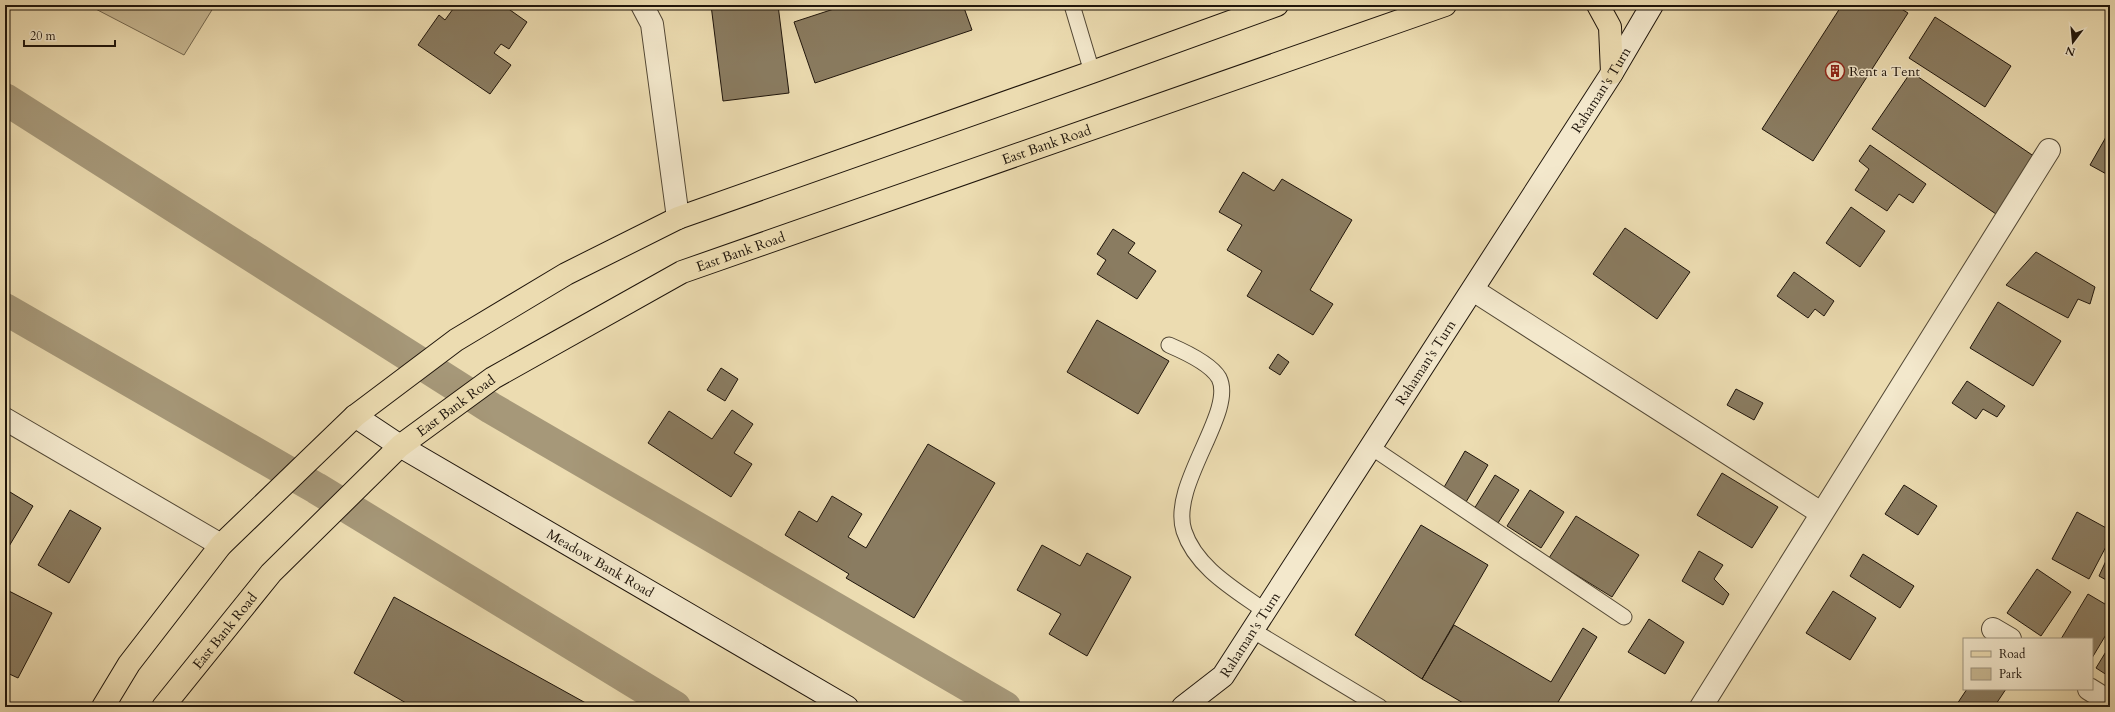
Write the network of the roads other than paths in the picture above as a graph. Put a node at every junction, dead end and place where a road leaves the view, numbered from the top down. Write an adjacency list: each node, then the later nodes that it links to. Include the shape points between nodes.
1 (642, 5): 10 (street, via 652,24)
2 (1072, 5): 7 (lane)
3 (1277, 5): 7 (main road)
4 (1445, 5): 15 (main road, East Bank Road, via 682,272 493,378)
5 (1598, 5): 8 (main road, via 1610,27)
6 (1652, 5): 8 (street, Rahaman's Turn)
7 (1092, 72): 10 (main road)
8 (1612, 74): 11 (street, Rahaman's Turn)
9 (2049, 150): 17 (street)
10 (678, 218): 13 (main road, via 566,274 456,340)
11 (1472, 290): 16 (street, Rahaman's Turn); 17 (street)
12 (1169, 345): 19 (lane, via 1199,360 1218,378 1222,396 1216,419 1195,462 1184,500 1184,531 1193,551 1216,575)
13 (355, 416): 15 (street, Meadow Bank Road); 18 (main road)
14 (5, 419): 18 (street)
15 (400, 446): 25 (street, Meadow Bank Road); 27 (main road, East Bank Road, via 271,573)
16 (1371, 447): 19 (street, Rahaman's Turn); 20 (lane)
17 (1821, 513): 31 (street)
18 (221, 545): 26 (main road, via 129,664)
19 (1264, 612): 21 (street, Rahaman's Turn)
20 (1624, 617)
21 (1252, 630): 22 (street, Rahaman's Turn); 30 (lane)
22 (1223, 676): 28 (street, Rahaman's Turn); 29 (street)
23 (2091, 690): 24 (street)
24 (2110, 702)
25 (835, 704)
26 (103, 707)
27 (163, 707)
28 (1183, 707)
29 (1210, 707)
30 (1380, 707)
31 (1701, 707)

